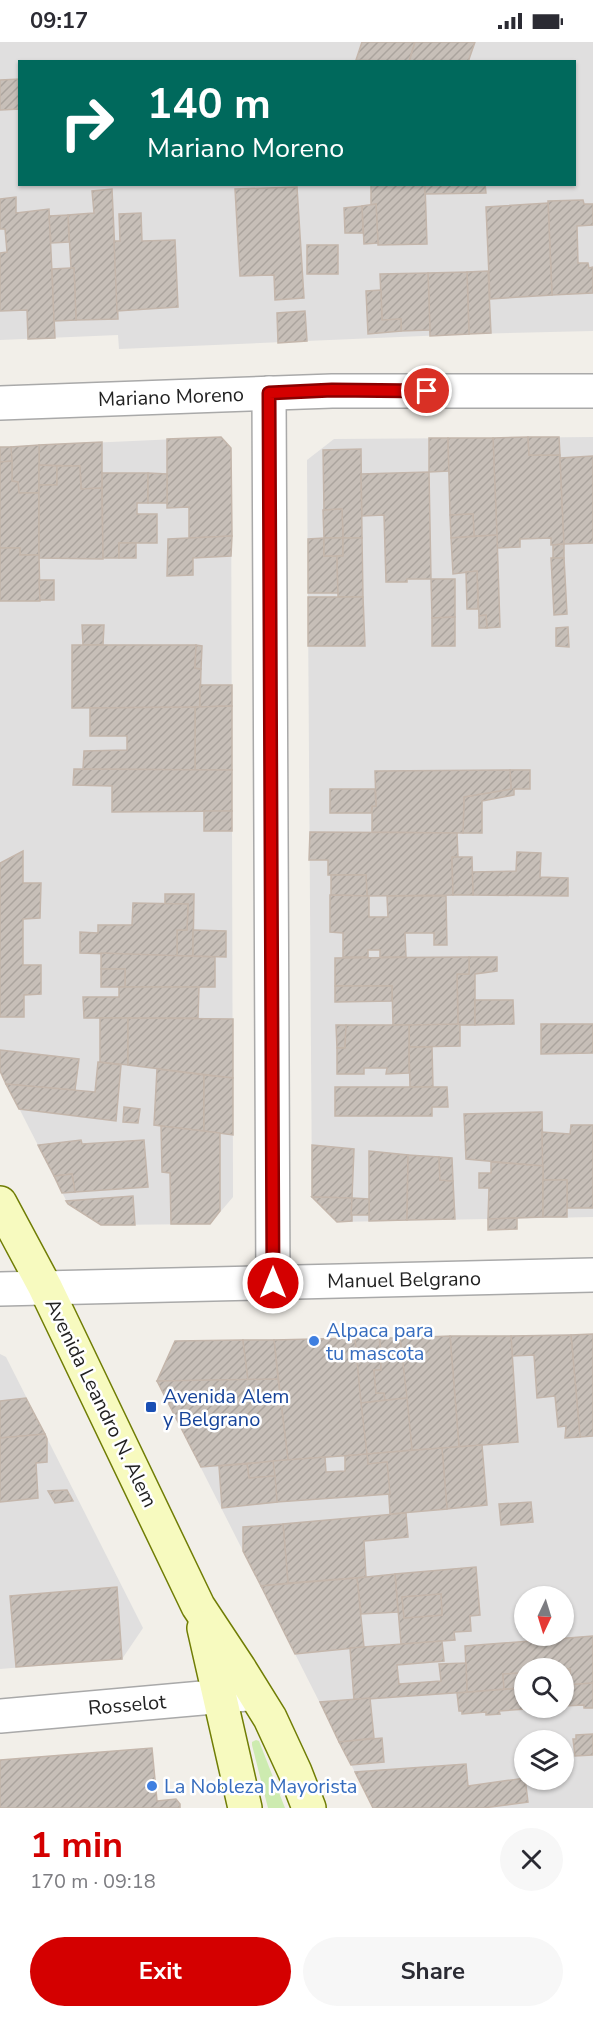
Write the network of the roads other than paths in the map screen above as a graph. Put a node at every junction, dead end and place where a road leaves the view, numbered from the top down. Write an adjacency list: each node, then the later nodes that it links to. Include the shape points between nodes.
1 (593, 391): 2 (street, Mariano Moreno)
2 (269, 393): 3 (street, Mariano Moreno); 6 (street)
3 (0, 403)
4 (0, 1203): 7 (street, Avenida Leandro N. Alem)
5 (593, 1275): 6 (street, Manuel Belgrano)
6 (273, 1283): 7 (street, Manuel Belgrano)
7 (45, 1287): 8 (street, Manuel Belgrano); 9 (street, Avenida Leandro N. Alem)
8 (0, 1289)
9 (198, 1606): 10 (street, Avenida Leandro N. Alem); 11 (street, Avenida Leandro N. Alem)
10 (255, 1694): 11 (street, Rosselot); 14 (street, Avenida Leandro N. Alem, via 270,1718)
11 (220, 1697): 12 (street, Rosselot); 13 (street, Avenida Leandro N. Alem)
12 (0, 1716)
13 (245, 1808)
14 (309, 1808)

